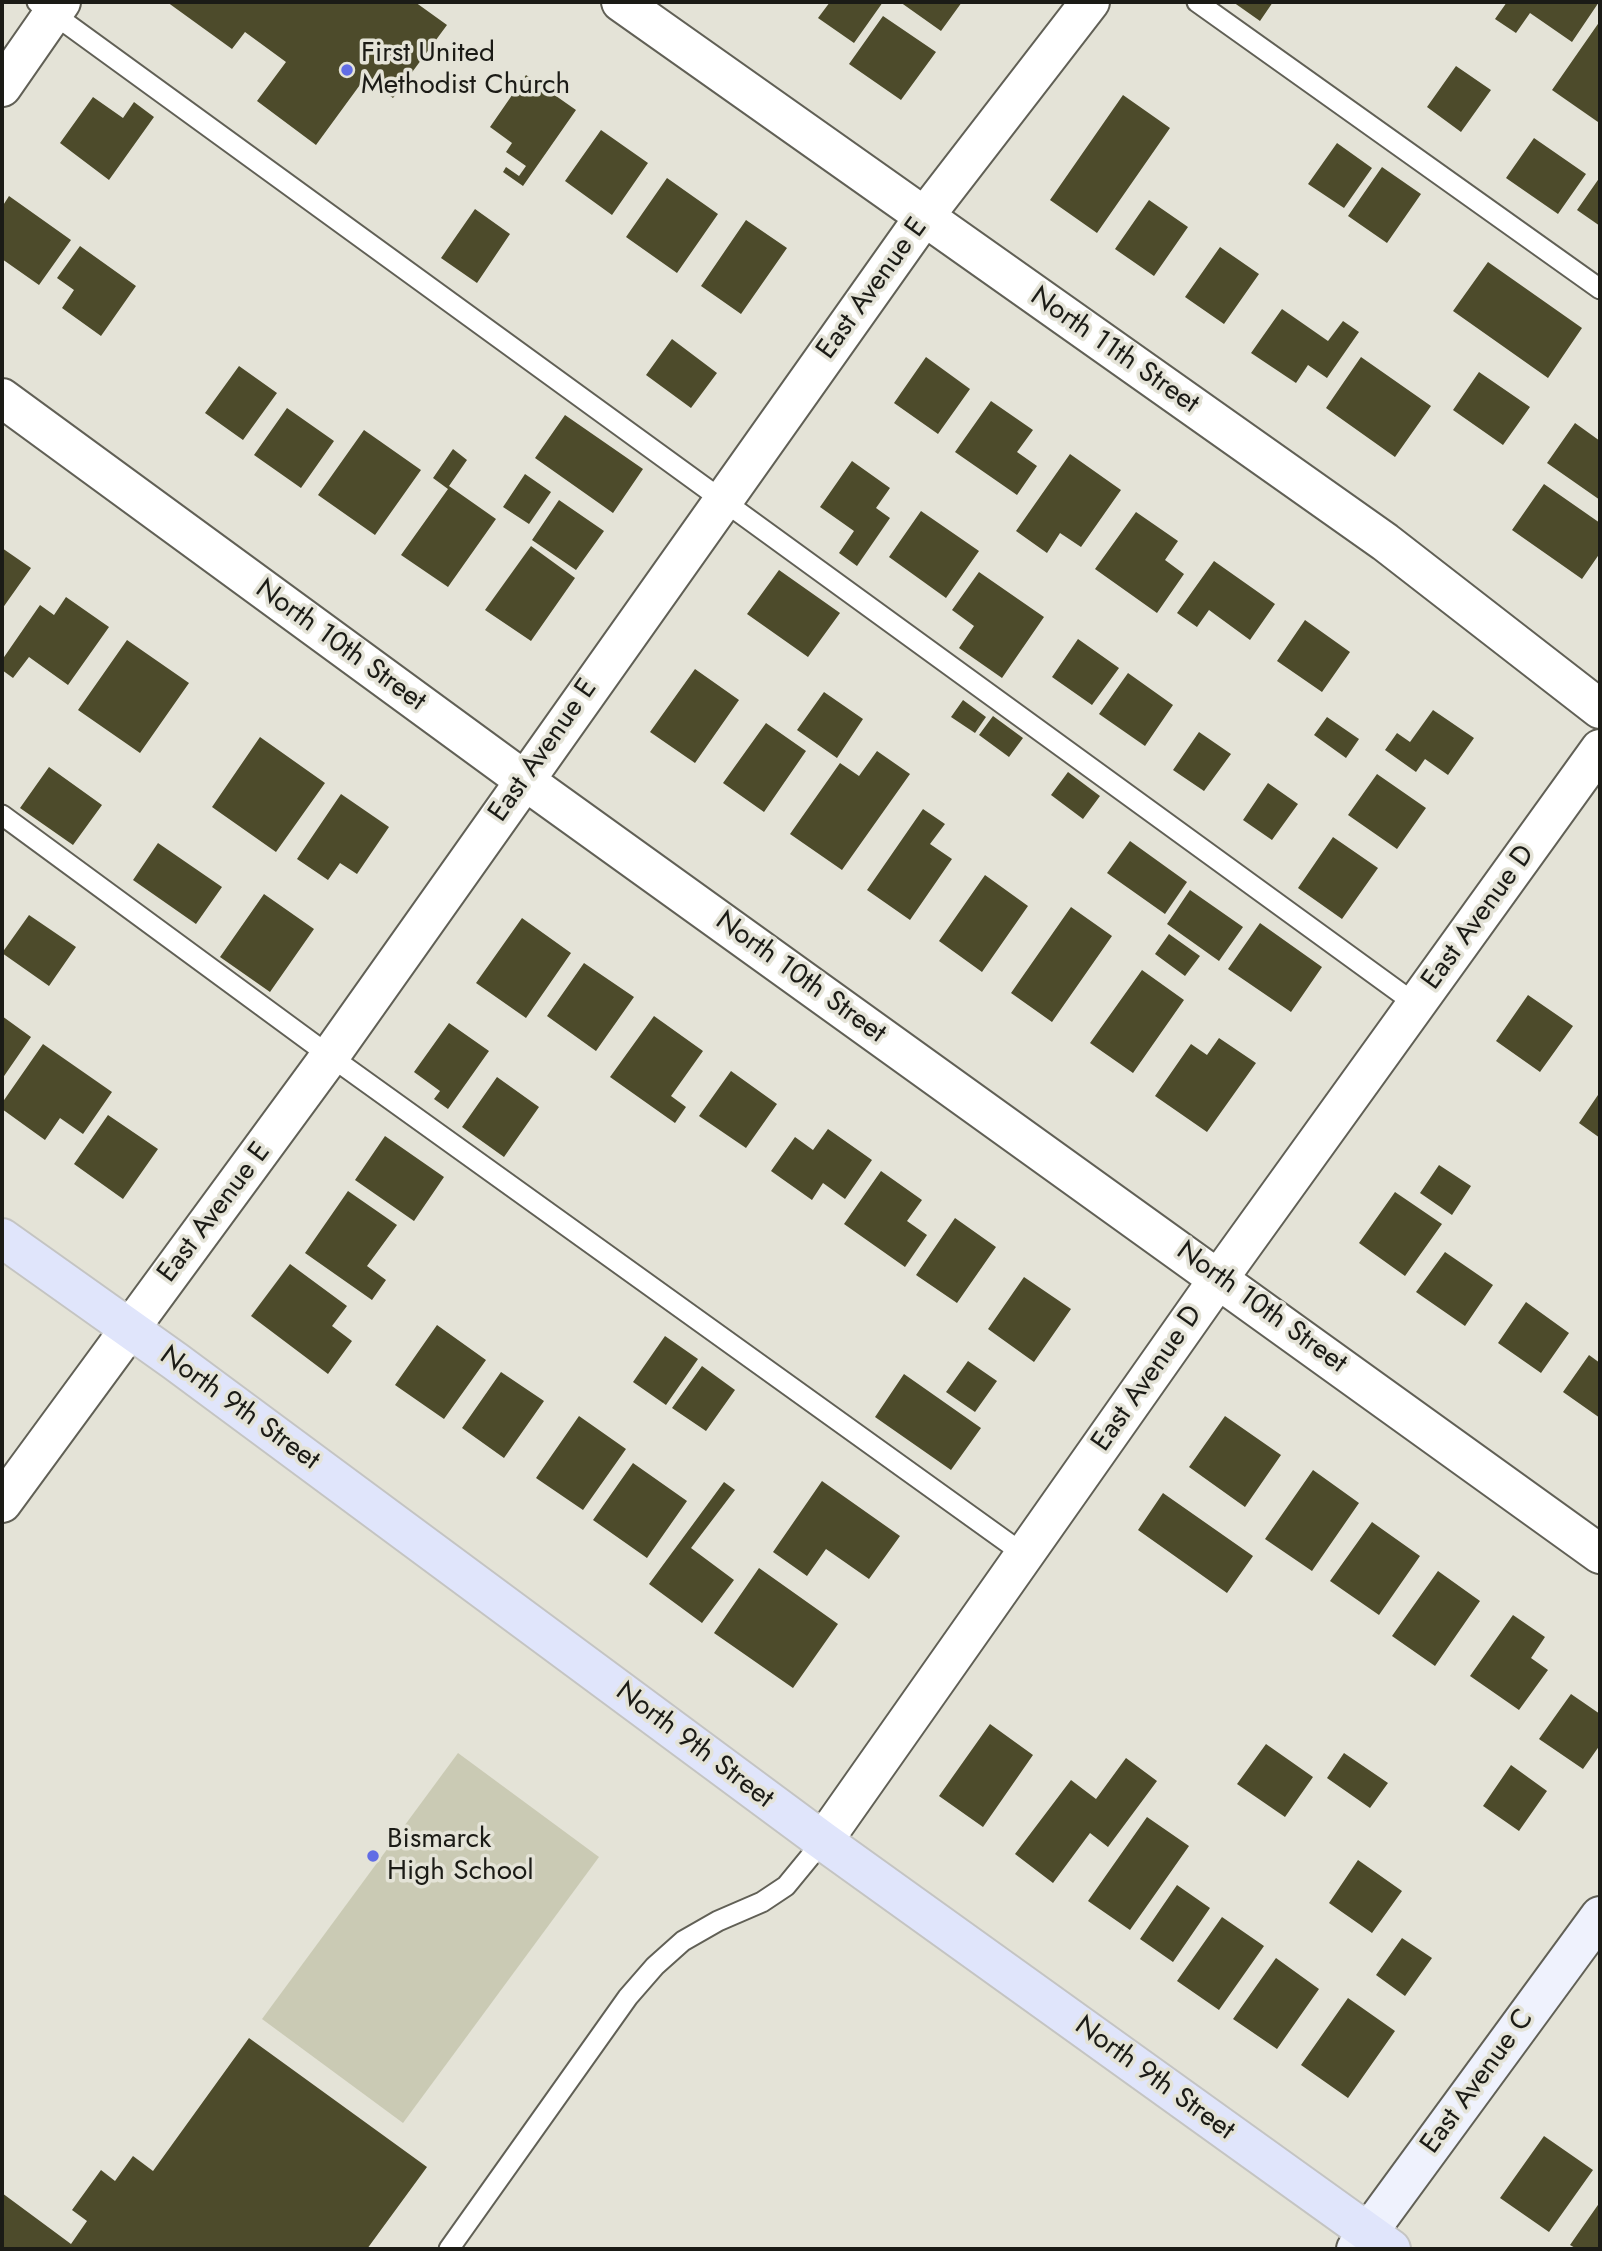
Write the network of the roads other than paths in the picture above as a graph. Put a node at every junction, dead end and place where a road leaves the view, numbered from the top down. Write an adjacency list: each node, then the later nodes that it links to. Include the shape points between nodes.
1 (621, 2): 6 (street, North 11th Street)
2 (1090, 2): 6 (street, East Avenue E)
3 (1197, 2): 7 (lane)
4 (50, 5): 5 (street); 9 (lane)
5 (2, 87)
6 (923, 218): 9 (street, East Avenue E); 10 (street, North 11th Street, via 1385,542)
7 (1600, 289)
8 (2, 398): 12 (street, North 10th Street)
9 (722, 500): 12 (street, East Avenue E); 14 (lane)
10 (1600, 709)
11 (1600, 749): 14 (street, East Avenue D)
12 (524, 780): 15 (street, East Avenue E); 17 (street, North 10th Street)
13 (2, 815): 15 (lane)
14 (1417, 1004): 17 (street, East Avenue D)
15 (330, 1056): 18 (street, East Avenue E); 21 (lane)
16 (2, 1238): 18 (main road, North 9th Street)
17 (1219, 1278): 20 (street, North 10th Street); 21 (street, East Avenue D)
18 (129, 1328): 19 (street, East Avenue E); 22 (main road, North 9th Street)
19 (2, 1503)
20 (1600, 1554)
21 (1025, 1555): 22 (street, East Avenue D)
22 (823, 1841): 24 (main road, North 9th Street); 25 (lane, via 786,1886 683,1941 655,1966 628,1997)
23 (1600, 1916): 24 (street, East Avenue C)
24 (1372, 2244)
25 (449, 2249)

